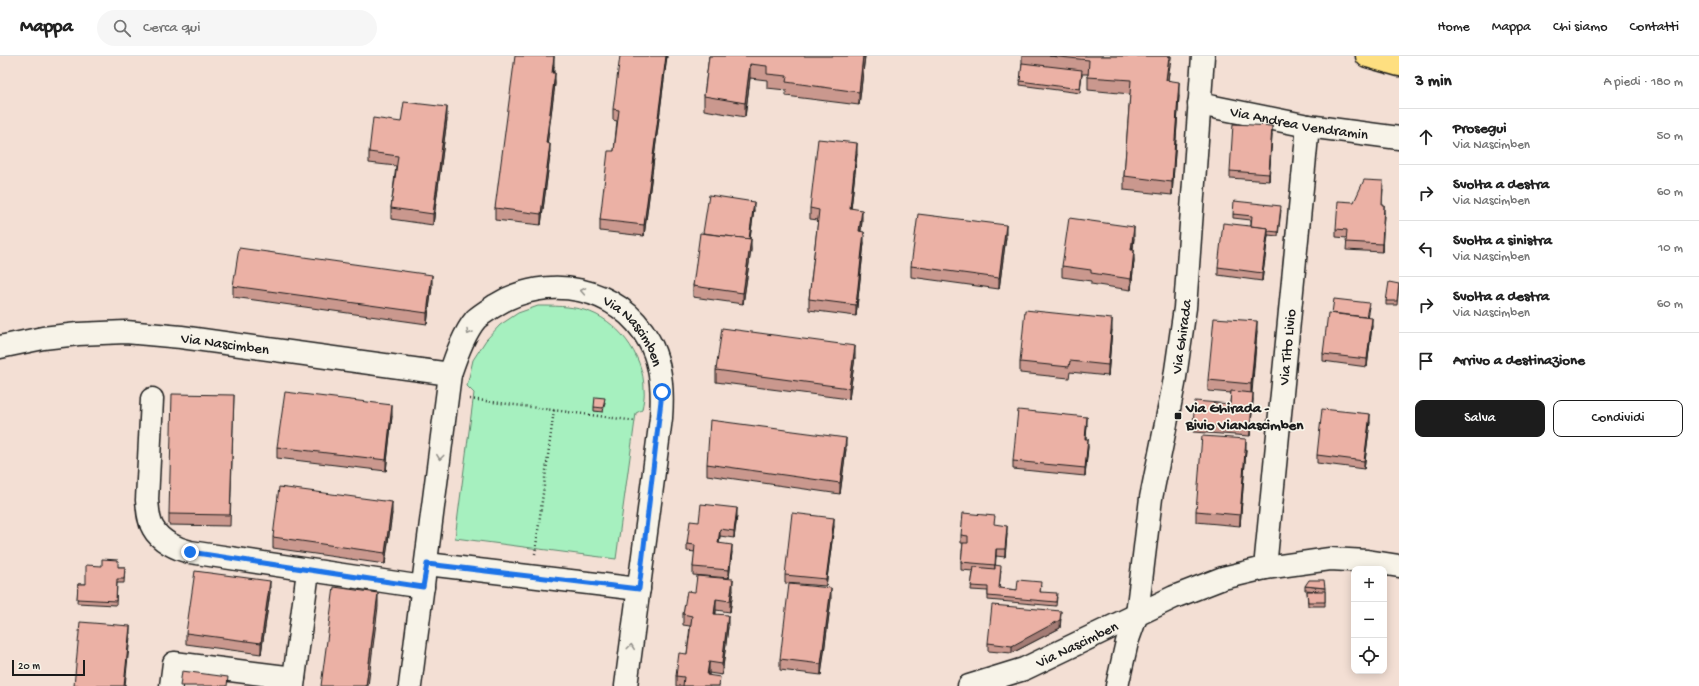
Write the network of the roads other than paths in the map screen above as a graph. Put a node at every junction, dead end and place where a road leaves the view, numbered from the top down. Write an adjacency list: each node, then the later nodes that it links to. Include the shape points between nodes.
1 (1203, 56): 4 (street, Via Ghirada)
2 (1367, 56): 3 (highway)
3 (1399, 65)
4 (1200, 104): 5 (street, Via Andrea Vendramin); 16 (street, Via Ghirada, via 1185,308 1174,384 1151,498)
5 (1308, 126): 6 (street, Via Andrea Vendramin); 12 (street, Via Tito Livio)
6 (1399, 138)
7 (0, 348): 8 (street, Via Nascimben, via 43,338 126,332 189,338)
8 (450, 374): 10 (street, Via Nascimben, one-way to 10); 15 (street, Via Nascimben, one-way to 8, via 662,392 658,362 649,341 634,320 615,304 591,292 550,287 530,290 510,296 476,320 460,345)
9 (152, 399): 13 (street, via 148,500 153,528 160,536 180,549 190,552)
10 (427, 564): 14 (street, Via Nascimben); 15 (street)
11 (1399, 566): 12 (street, via 1330,559)
12 (1265, 568): 16 (street, via 1223,578)
13 (308, 571): 14 (street); 17 (street)
14 (423, 587): 19 (street, Via Nascimben)
15 (639, 589): 20 (street, Via Nascimben, one-way to 15)
16 (1137, 614): 21 (street, Via Nascimben, via 1024,669); 22 (street, Via Ghirada, via 1127,642)
17 (293, 682): 18 (street, via 174,663)
18 (171, 686)
19 (410, 686)
20 (626, 686)
21 (969, 686)
22 (1117, 686)

